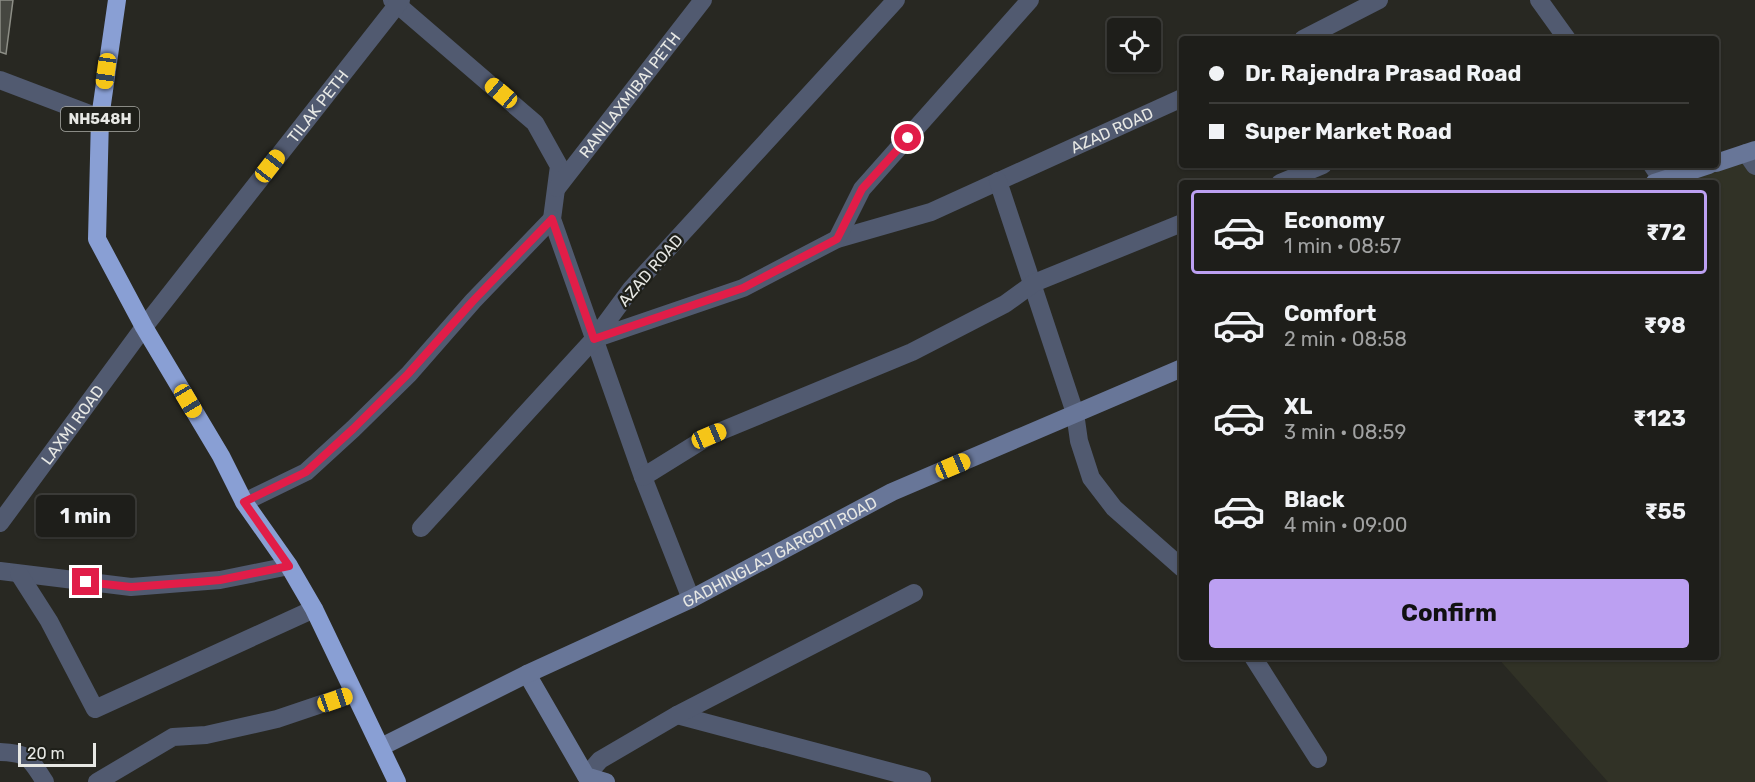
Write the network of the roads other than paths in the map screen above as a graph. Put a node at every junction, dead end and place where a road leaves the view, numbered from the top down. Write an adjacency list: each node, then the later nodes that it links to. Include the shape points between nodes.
1 (117, 0): 12 (highway, NH548H)
2 (703, 0): 20 (street, RANILAXMIBAI PETH)
3 (896, 0): 26 (street, AZAD ROAD, via 631,290)
4 (1030, 0): 23 (street, via 862,189)
5 (1378, 0): 8 (street)
6 (1539, 0): 9 (street)
7 (396, 2): 20 (street, via 535,123 559,166); 25 (street, TILAK PETH)
8 (1309, 36)
9 (1565, 36)
10 (0, 80): 12 (street)
11 (1179, 99): 19 (street, AZAD ROAD)
12 (100, 118): 25 (highway, NH548H, via 97,239)
13 (1752, 156): 14 (street)
14 (1719, 162)
15 (1316, 168): 17 (street)
16 (1700, 168): 18 (street)
17 (1287, 180)
18 (1664, 180)
19 (998, 181): 23 (street, AZAD ROAD, via 931,212); 24 (street)
20 (556, 188): 21 (street)
21 (552, 219): 26 (street); 30 (street, via 353,429 306,472)
22 (1179, 224): 24 (street)
23 (837, 239): 26 (street, AZAD ROAD, via 743,288)
24 (1032, 284): 28 (street); 29 (street, via 1005,304 912,352 709,436)
25 (144, 327): 30 (highway, NH548H); 31 (street, LAXMI ROAD)
26 (594, 339): 29 (street); 32 (street)
27 (1179, 369): 28 (street, GADHINGLAJ GARGOTI ROAD)
28 (1075, 414): 33 (street, via 1091,478 1114,508); 38 (street, GADHINGLAJ GARGOTI ROAD, via 892,492)
29 (643, 477): 38 (street)
30 (244, 502): 34 (highway, NH548H)
31 (0, 523)
32 (421, 528)
33 (1179, 565)
34 (289, 566): 36 (street, via 220,580 131,587); 39 (highway, NH548H)
35 (0, 571): 36 (street)
36 (19, 574): 39 (street, via 49,621 95,709)
37 (914, 593): 43 (street)
38 (691, 599): 41 (street, GADHINGLAJ GARGOTI ROAD)
39 (314, 609): 42 (highway, NH548H)
40 (1255, 660): 46 (street)
41 (527, 674): 44 (street, GADHINGLAJ GARGOTI ROAD); 47 (street)
42 (354, 693): 44 (highway, NH548H); 50 (street, via 277,719 206,735 173,737)
43 (677, 715): 47 (street, via 600,760); 48 (street)
44 (381, 747): 51 (highway, NH548H)
45 (0, 752): 49 (street, via 25,755)
46 (1318, 759)
47 (586, 776): 52 (street)
48 (922, 780)
49 (45, 782)
50 (97, 782)
51 (397, 782)
52 (606, 782)

